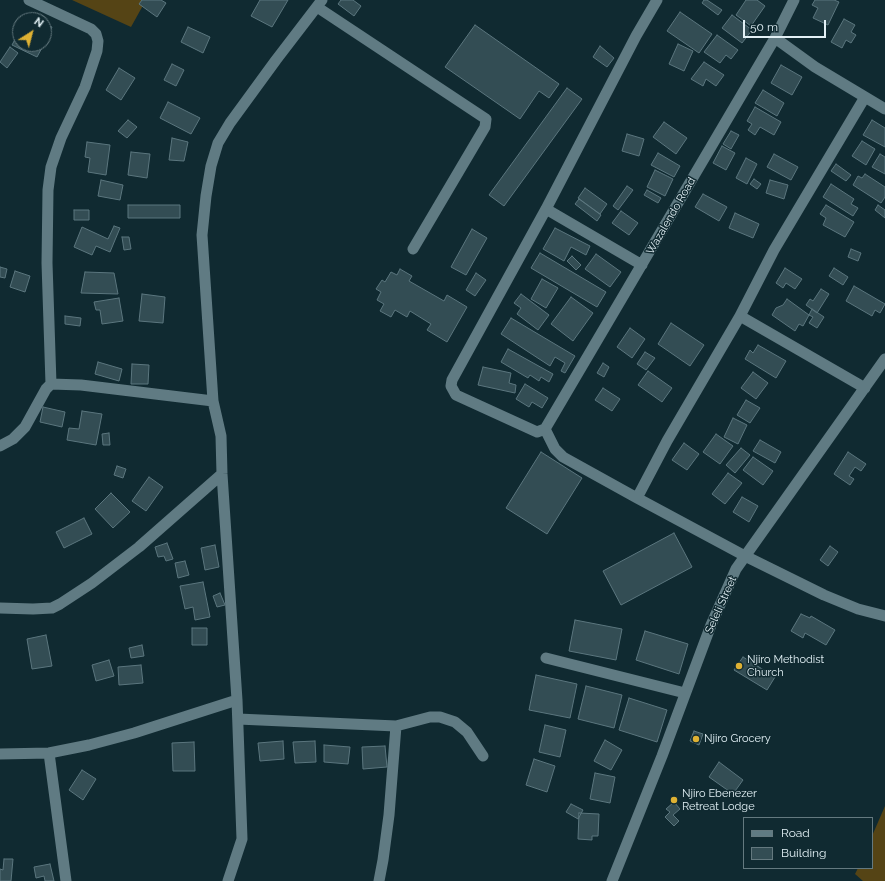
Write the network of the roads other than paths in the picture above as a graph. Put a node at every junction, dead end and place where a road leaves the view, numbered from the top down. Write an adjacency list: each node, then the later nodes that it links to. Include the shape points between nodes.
1 (29, 0): 13 (street, via 91,28 98,41 85,87 61,138 51,167 48,190 47,263)
2 (657, 0): 8 (street)
3 (794, 0): 5 (street, Wazalendo Road)
4 (320, 3): 9 (street, via 486,119 485,127); 15 (street, via 230,123 218,143 211,166 202,235)
5 (775, 38): 6 (street, via 815,67); 10 (street, Wazalendo Road)
6 (865, 97): 7 (street); 11 (street, via 774,250)
7 (885, 109)
8 (546, 209): 10 (street); 16 (street, via 457,370 451,386 456,395 476,405 537,432)
9 (413, 249)
10 (642, 265): 16 (street, Wazalendo Road)
11 (740, 316): 14 (street); 19 (street)
12 (885, 359): 14 (street, Seleli Street)
13 (51, 384): 15 (street, via 81,385); 17 (street, via 25,427)
14 (865, 388): 20 (street, Seleli Street)
15 (214, 401): 18 (street, via 221,436)
16 (545, 429): 19 (street, via 555,449 563,457)
17 (0, 446)
18 (222, 474): 21 (street, via 139,547 60,604 52,608); 25 (street)
19 (636, 498): 20 (street)
20 (745, 556): 22 (street, via 824,595 858,609); 24 (street, Seleli Street, via 736,569 711,625)
21 (0, 608)
22 (885, 616)
23 (546, 658): 24 (street)
24 (685, 693): 34 (street, Seleli Street)
25 (238, 700): 26 (street); 28 (street, via 134,733)
26 (238, 719): 27 (street); 32 (street, via 242,839)
27 (396, 726): 30 (street, via 430,717 455,722); 33 (street, via 389,815)
28 (49, 753): 29 (street); 31 (street)
29 (0, 754)
30 (483, 756)
31 (66, 881)
32 (228, 881)
33 (379, 881)
34 (612, 881)

